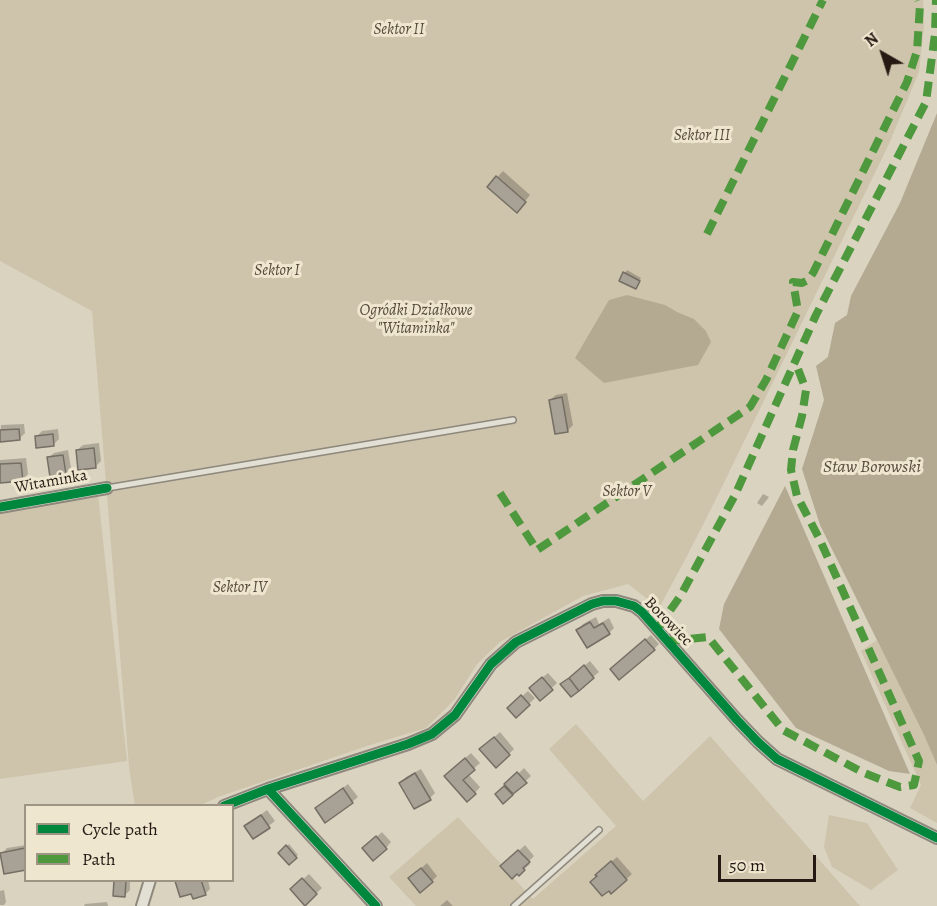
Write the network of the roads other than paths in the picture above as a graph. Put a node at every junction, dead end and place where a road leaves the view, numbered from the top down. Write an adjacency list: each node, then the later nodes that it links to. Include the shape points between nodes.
1 (513, 420): 2 (lane)
2 (107, 488): 3 (street, Witaminka)
3 (0, 507)
4 (268, 789): 5 (street, Borowiec); 7 (street, Borowiec, via 432,734 455,715 491,664 516,642 592,604 616,601 642,612 736,720 777,759); 10 (street)
5 (229, 804)
6 (599, 830): 11 (lane)
7 (937, 838)
8 (149, 882): 9 (street)
9 (142, 906)
10 (376, 906)
11 (514, 906)

